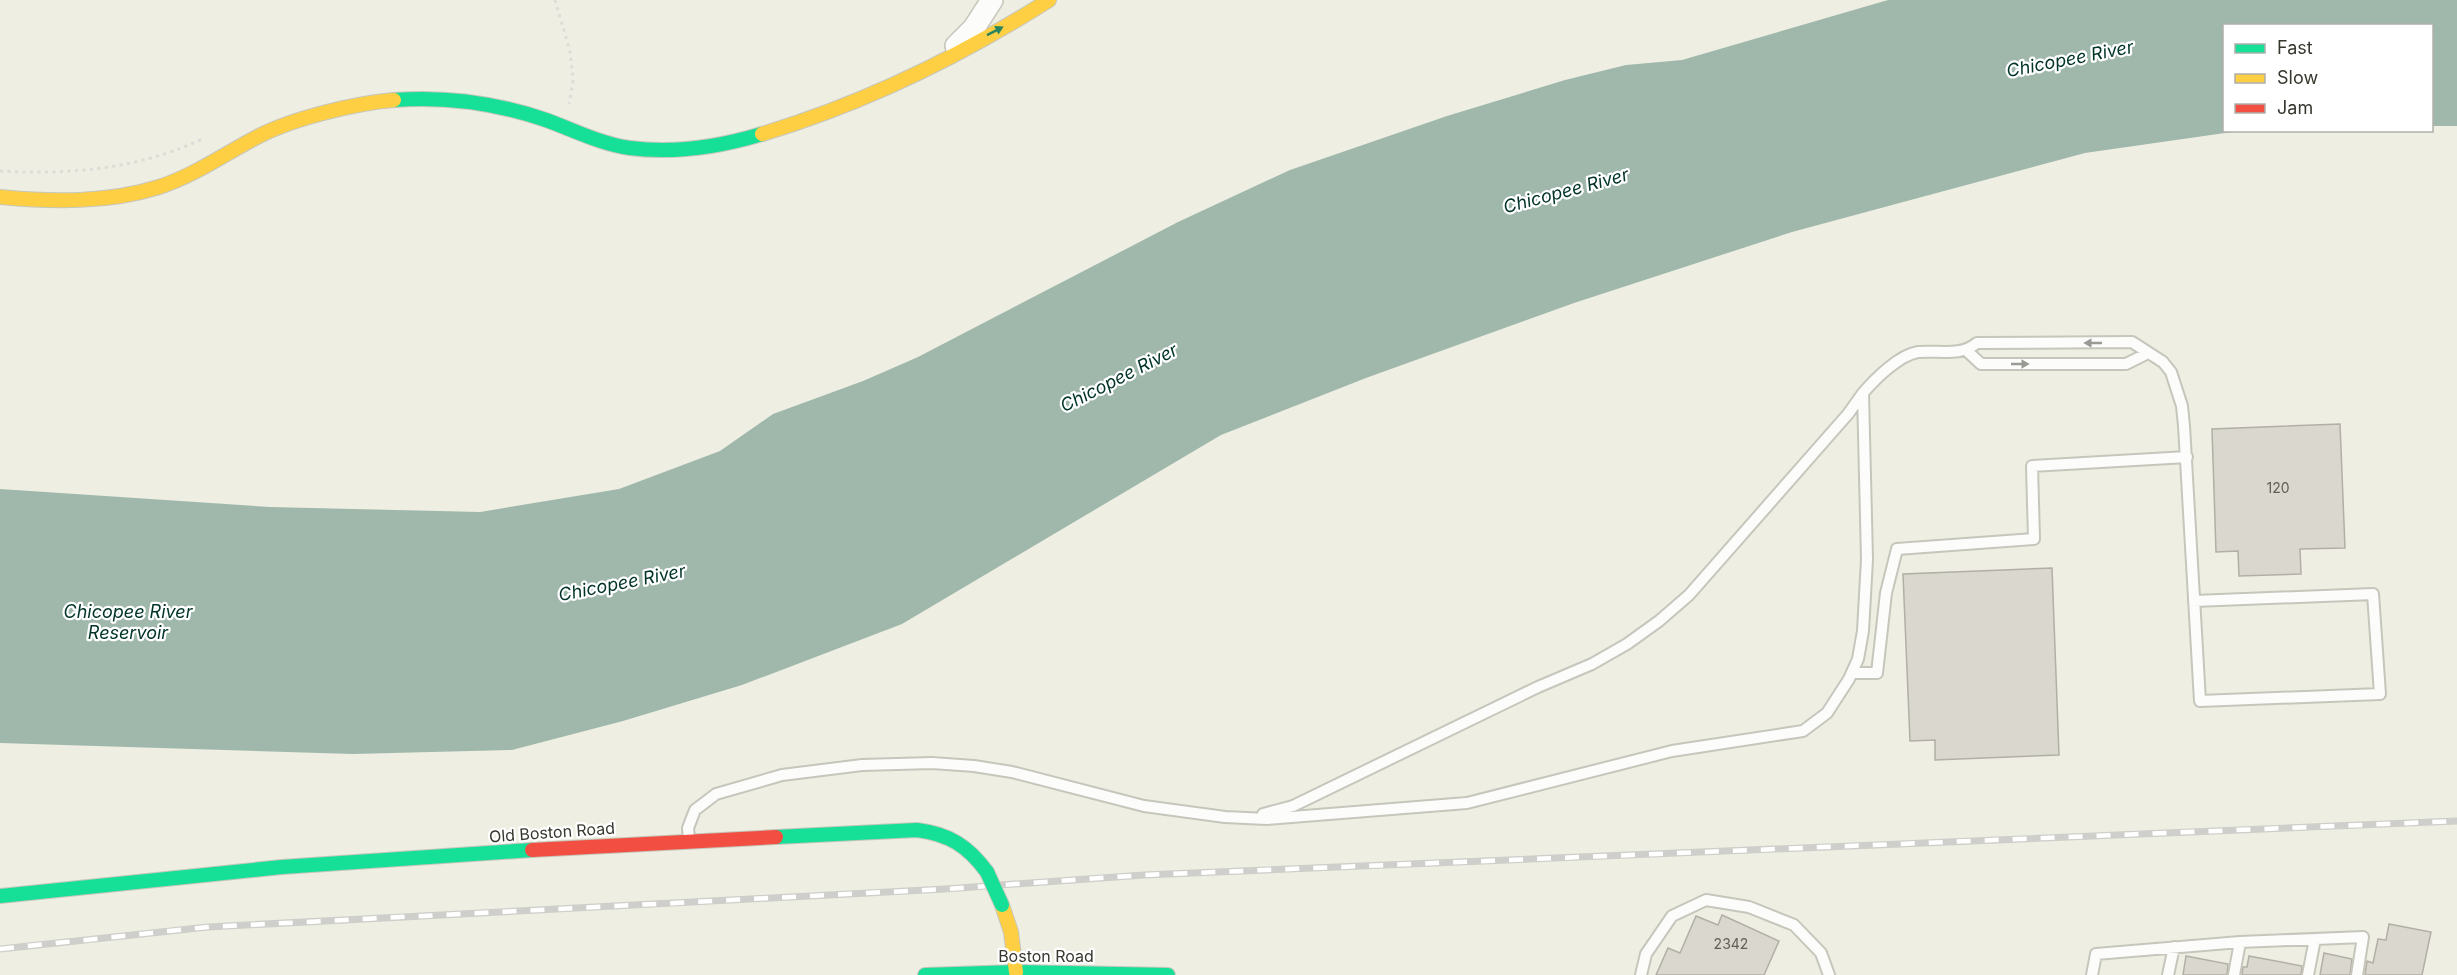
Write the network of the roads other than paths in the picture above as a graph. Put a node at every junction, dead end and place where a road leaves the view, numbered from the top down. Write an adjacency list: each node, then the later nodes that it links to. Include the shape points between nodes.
1 (992, 0): 3 (street, via 974,28)
2 (1049, 0): 3 (street, one-way to 2)
3 (943, 59): 4 (street, via 770,134 683,150 630,148 498,106 421,98 364,104 275,128 180,179 146,189 95,200 47,202)
4 (0, 197)
5 (1967, 351): 6 (lane, one-way to 5, via 2132,342 1977,343); 6 (lane, one-way to 6, via 1981,364 2126,363); 7 (lane, via 1916,353 1888,369)
6 (2148, 354): 8 (lane, via 2171,372 2182,406)
7 (1863, 393): 10 (lane, via 1866,597 1858,659); 11 (lane, via 1703,580 1659,621 1626,644 1592,664 1293,806)
8 (2187, 457): 9 (lane); 10 (lane, via 2032,466 2034,539 1897,549 1886,593 1877,673)
9 (2194, 601): 9 (lane, via 2200,701 2380,694 2373,594)
10 (1852, 673): 11 (lane, via 1827,713 1803,731 1672,751 1467,803)
11 (1252, 818): 12 (lane, via 1144,806 974,766 896,763 782,775 717,794 695,810)
12 (688, 840): 13 (street, Old Boston Road, via 282,867); 17 (street, Old Boston Road, bridge, via 902,830 944,834 963,844 987,872 1011,932)
13 (0, 896)
14 (2315, 939): 15 (lane); 26 (lane); 27 (lane, via 2363,937)
15 (2240, 942): 16 (lane); 25 (lane)
16 (2174, 947): 23 (lane, via 2096,954); 24 (lane)
17 (1016, 972): 18 (street, Boston Road); 19 (street, Boston Road)
18 (1120, 974): 20 (street, Boston Road)
19 (925, 975)
20 (1168, 975)
21 (1641, 975): 22 (lane, via 1646,954 1672,916 1706,900 1749,907 1794,925 1821,953)
22 (1830, 975)
23 (2092, 975)
24 (2168, 975)
25 (2234, 975)
26 (2308, 975)
27 (2357, 975)

